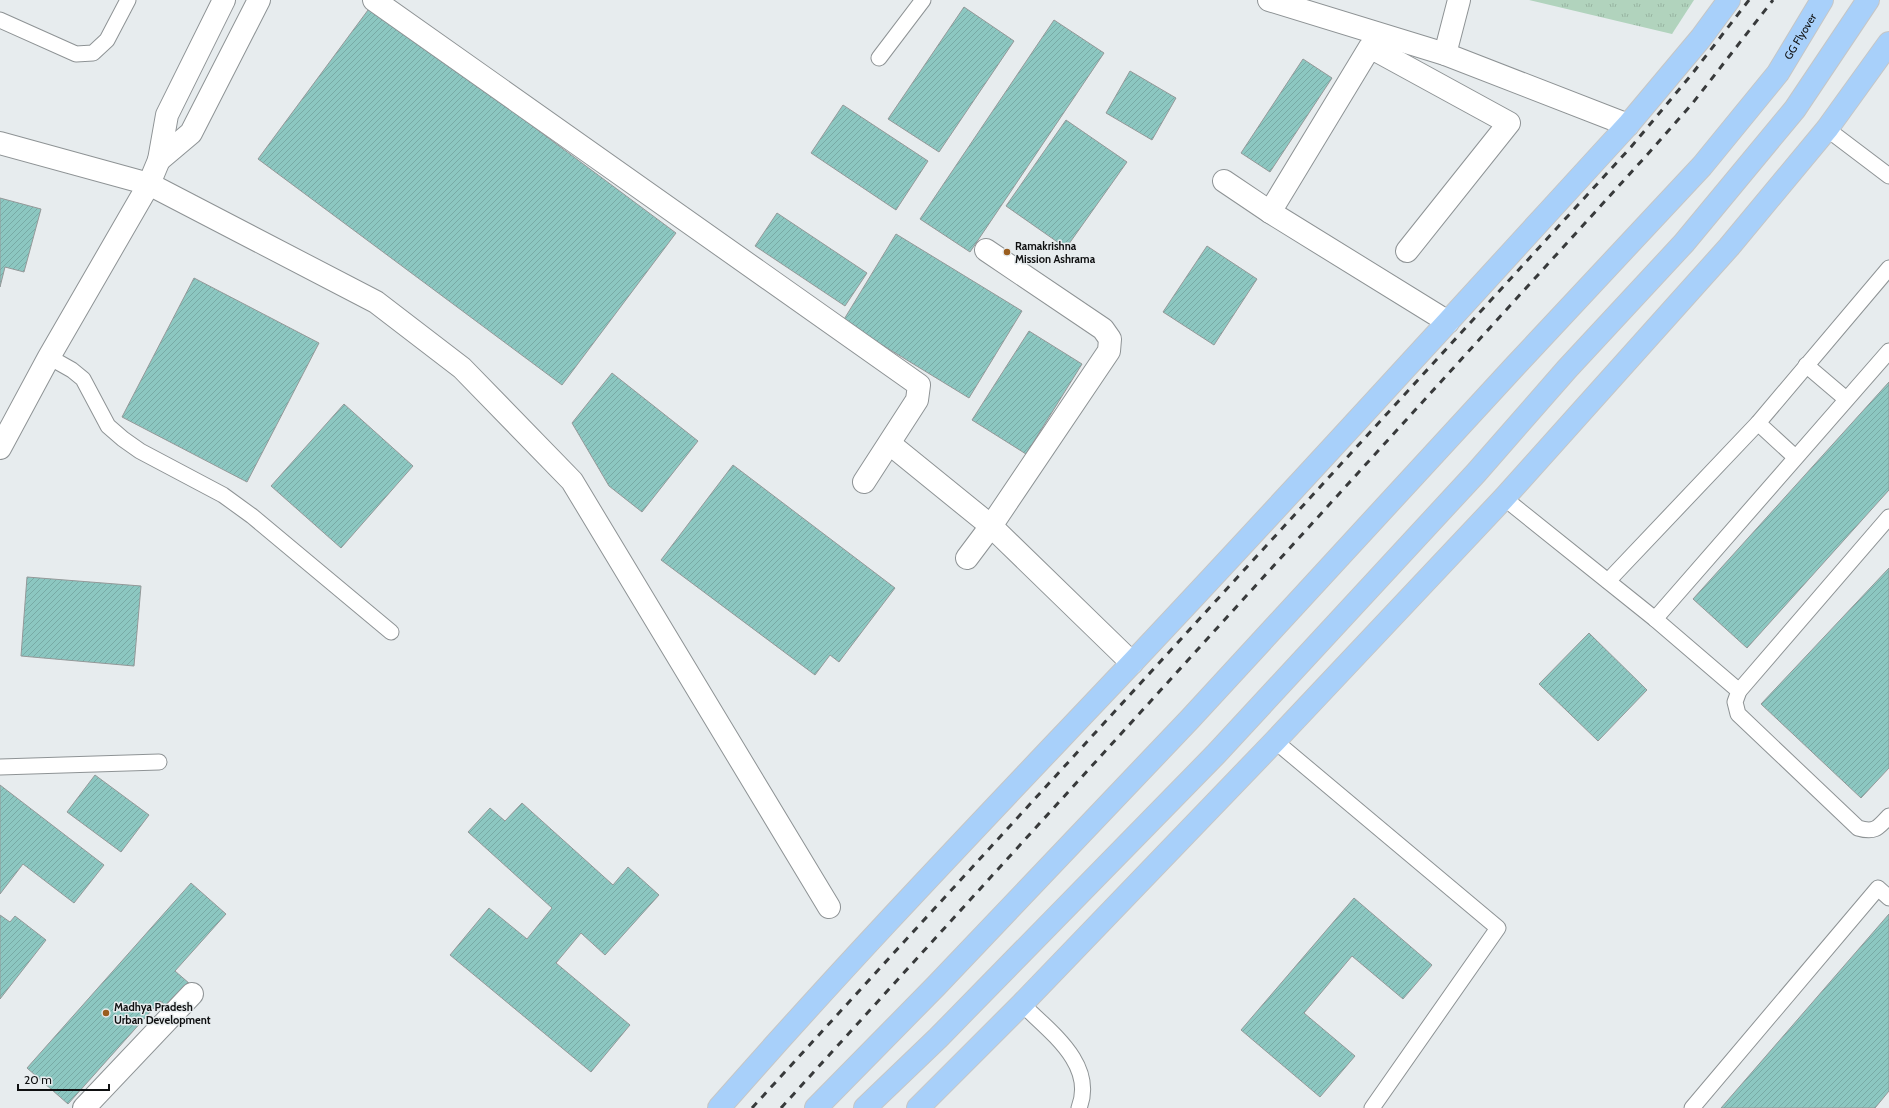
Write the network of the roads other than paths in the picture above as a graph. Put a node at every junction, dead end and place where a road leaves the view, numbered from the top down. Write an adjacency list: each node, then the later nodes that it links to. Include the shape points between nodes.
1 (128, 0): 11 (lane, via 107,40 93,53 76,54)
2 (224, 0): 18 (street, via 167,116)
3 (259, 0): 18 (street, via 191,133)
4 (374, 0): 32 (street, via 919,385 917,400)
5 (923, 0): 14 (lane)
6 (1269, 0): 13 (street)
7 (1459, 0): 13 (street)
8 (1729, 0): 15 (main road, via 1701,38)
9 (1822, 0): 55 (main road, GG Flyover, via 1778,73 1702,166 1190,719)
10 (1868, 0): 56 (main road, via 1795,109 1684,243 1567,369 1471,479 1216,754 938,1038)
11 (0, 20)
12 (1889, 43): 16 (main road)
13 (1445, 54): 15 (street)
14 (879, 58)
15 (1628, 125): 26 (main road)
16 (1827, 129): 19 (lane); 36 (main road, via 1729,248)
17 (0, 143): 21 (street)
18 (159, 160): 21 (street)
19 (1889, 176)
20 (1224, 181): 22 (street)
21 (149, 184): 28 (street); 50 (street, via 376,302 462,368 572,481)
22 (1270, 212): 24 (street, via 1370,47 1509,123); 26 (street)
23 (986, 250): 38 (street, via 1103,329 1110,339 1109,351)
24 (1407, 251)
25 (1889, 268): 29 (lane)
26 (1448, 322): 43 (main road)
27 (1889, 351): 30 (lane)
28 (49, 356): 33 (street); 42 (lane, via 83,379 108,426 123,439 140,451 223,495 252,516)
29 (1806, 365): 30 (lane); 31 (lane)
30 (1846, 399): 34 (lane)
31 (1758, 423): 34 (lane); 40 (lane)
32 (890, 444): 35 (street); 38 (street)
33 (0, 448)
34 (1795, 457): 41 (lane)
35 (864, 482)
36 (1504, 498): 40 (lane); 45 (main road)
37 (1889, 517): 44 (lane)
38 (992, 526): 39 (street); 43 (street)
39 (967, 558)
40 (1608, 580): 41 (lane)
41 (1655, 619): 44 (lane)
42 (391, 632)
43 (1132, 662): 54 (main road, via 957,846)
44 (1739, 691): 48 (lane, via 1735,702 1738,714 1858,828 1868,831 1877,828)
45 (1275, 741): 52 (main road); 59 (lane, via 1498,928)
46 (159, 762): 47 (lane)
47 (0, 767)
48 (1889, 816)
49 (1889, 898): 60 (lane, via 1878,888)
50 (829, 907)
51 (192, 994): 53 (street)
52 (1022, 1004): 57 (main road); 58 (lane, via 1068,1050 1081,1072 1083,1097)
53 (84, 1108)
54 (719, 1108)
55 (816, 1108)
56 (865, 1108)
57 (918, 1108)
58 (1079, 1108)
59 (1372, 1108)
60 (1692, 1108)

